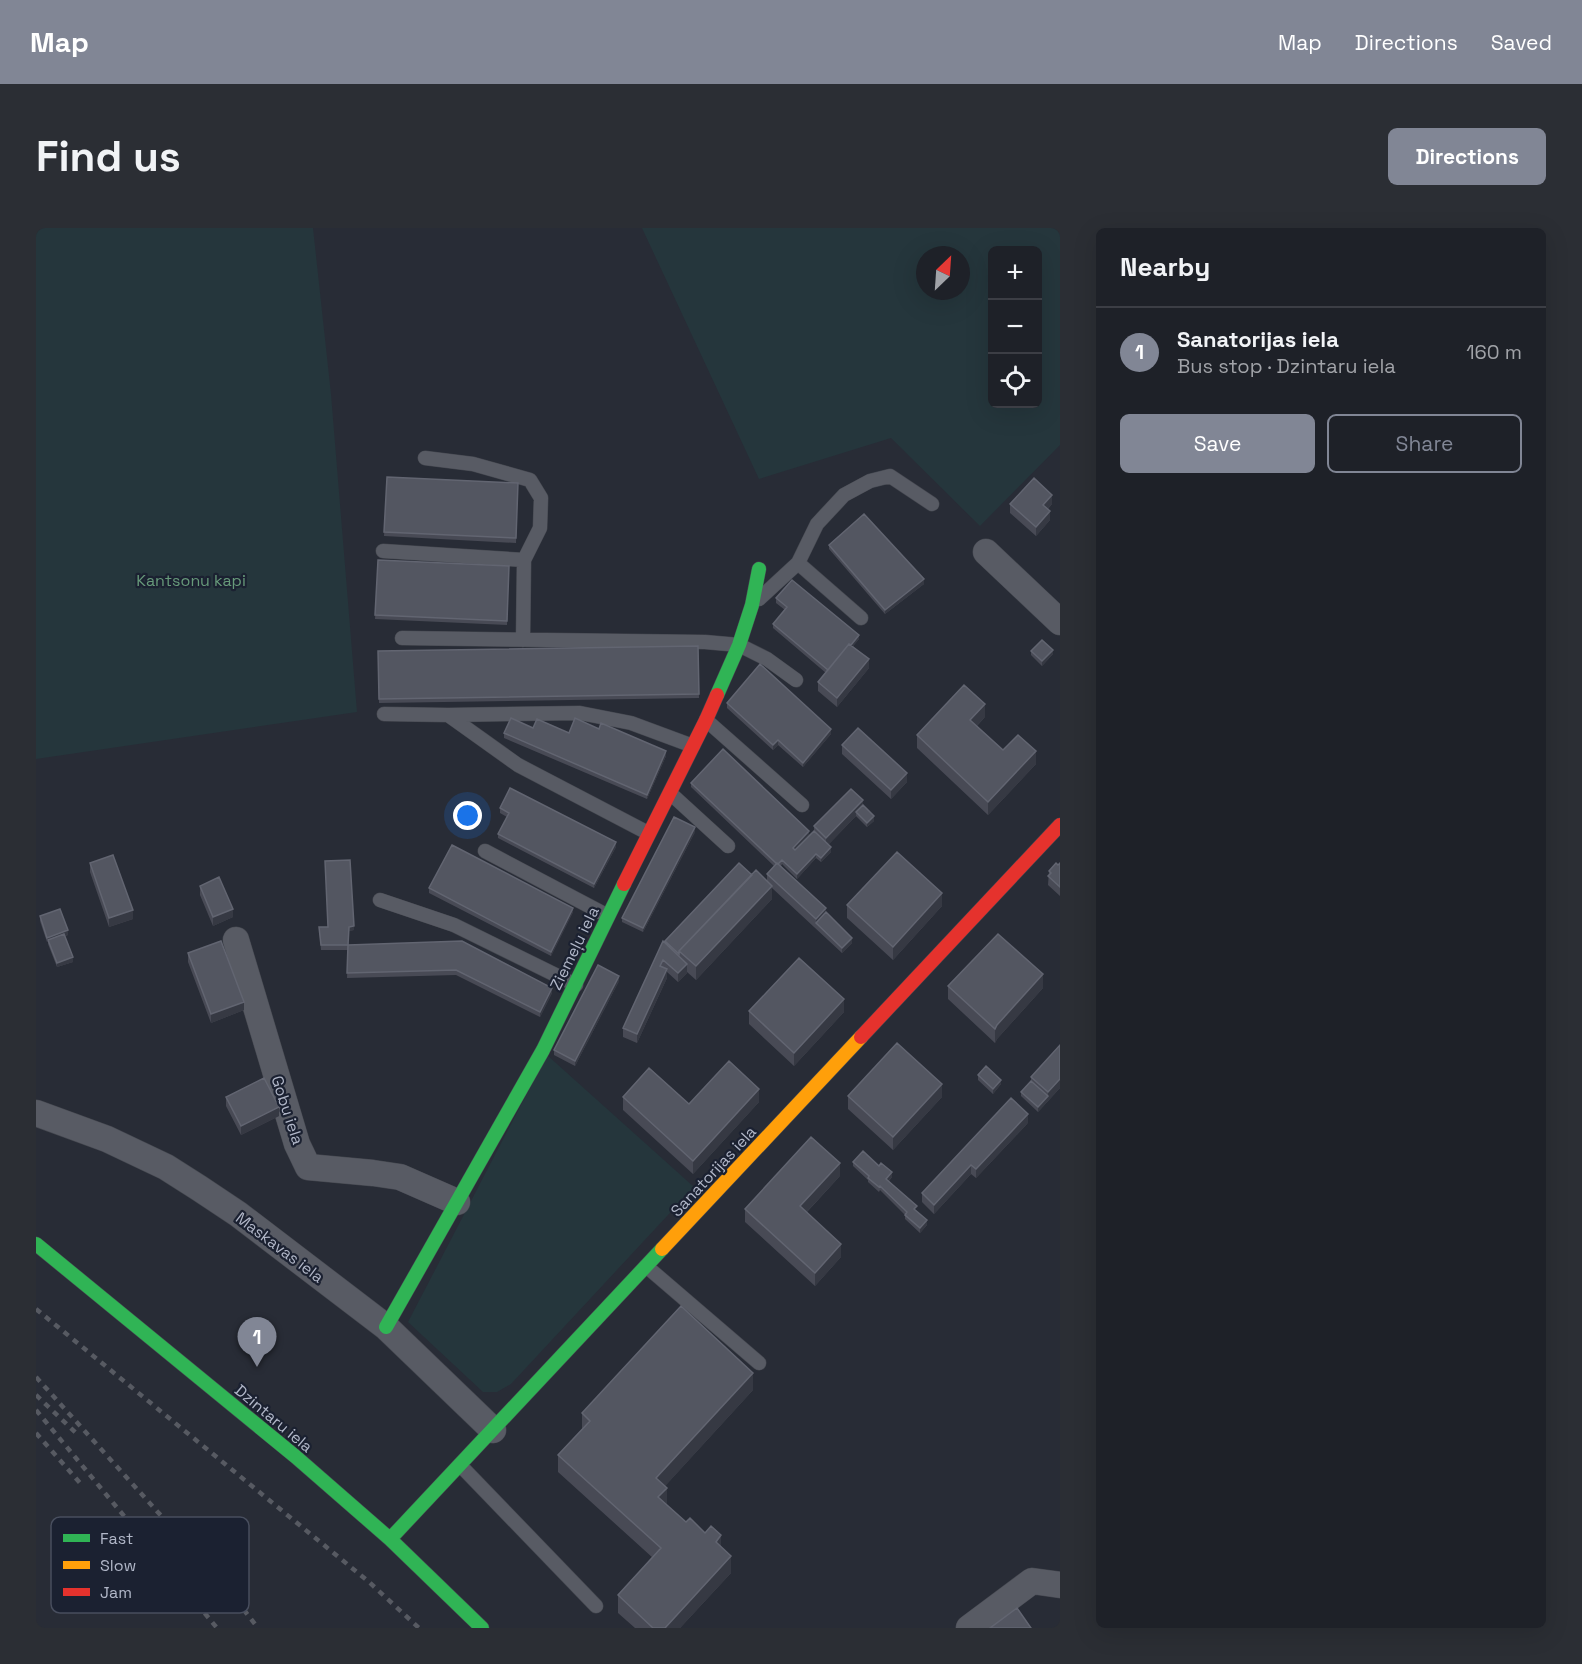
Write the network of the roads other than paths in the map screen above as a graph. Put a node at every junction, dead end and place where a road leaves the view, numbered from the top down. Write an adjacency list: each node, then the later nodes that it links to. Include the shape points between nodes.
1 (425, 458): 5 (lane, via 473,464 530,480 542,498 540,528)
2 (932, 504): 6 (lane, via 890,476 870,481 844,495 817,524)
3 (383, 551): 5 (lane)
4 (986, 552): 10 (street)
5 (524, 560): 12 (lane)
6 (798, 563): 8 (lane); 9 (lane)
7 (759, 569): 8 (street, Ziemeļu iela)
8 (752, 605): 13 (street, Ziemeļu iela)
9 (861, 618)
10 (1060, 622)
11 (402, 638): 12 (lane)
12 (524, 640): 13 (lane)
13 (739, 645): 14 (lane); 17 (street, Ziemeļu iela)
14 (796, 680)
15 (384, 714): 16 (lane)
16 (448, 715): 18 (lane, via 580,713 631,723); 22 (lane, via 518,765)
17 (706, 720): 18 (street, Ziemeļu iela); 20 (lane)
18 (693, 746): 19 (street, Ziemeļu iela)
19 (669, 792): 22 (street, Ziemeļu iela); 23 (lane)
20 (802, 805)
21 (1060, 825): 32 (street, Sanatorijas iela)
22 (648, 833): 26 (street, Ziemeļu iela)
23 (728, 846)
24 (485, 851): 26 (lane)
25 (380, 900): 28 (lane, via 454,925)
26 (608, 916): 28 (street, Ziemeļu iela)
27 (236, 940): 30 (street, Gobu iela, via 297,1144 308,1167 400,1177)
28 (576, 985): 30 (street, Ziemeļu iela)
29 (43, 1115): 33 (street, Maskavas iela, via 166,1167 238,1214)
30 (457, 1203): 33 (street, Ziemeļu iela)
31 (36, 1244): 37 (street, Dzintaru iela, via 287,1449)
32 (646, 1266): 34 (lane); 35 (street, Sanatorijas iela)
33 (386, 1327): 35 (street, Maskavas iela)
34 (759, 1363)
35 (492, 1430): 36 (street, Sanatorijas iela)
36 (459, 1465): 37 (street, Sanatorijas iela); 39 (lane)
37 (390, 1539): 40 (street, Dzintaru iela)
38 (1060, 1585): 41 (street, via 1032,1581)
39 (596, 1606)
40 (482, 1628)
41 (969, 1628)

